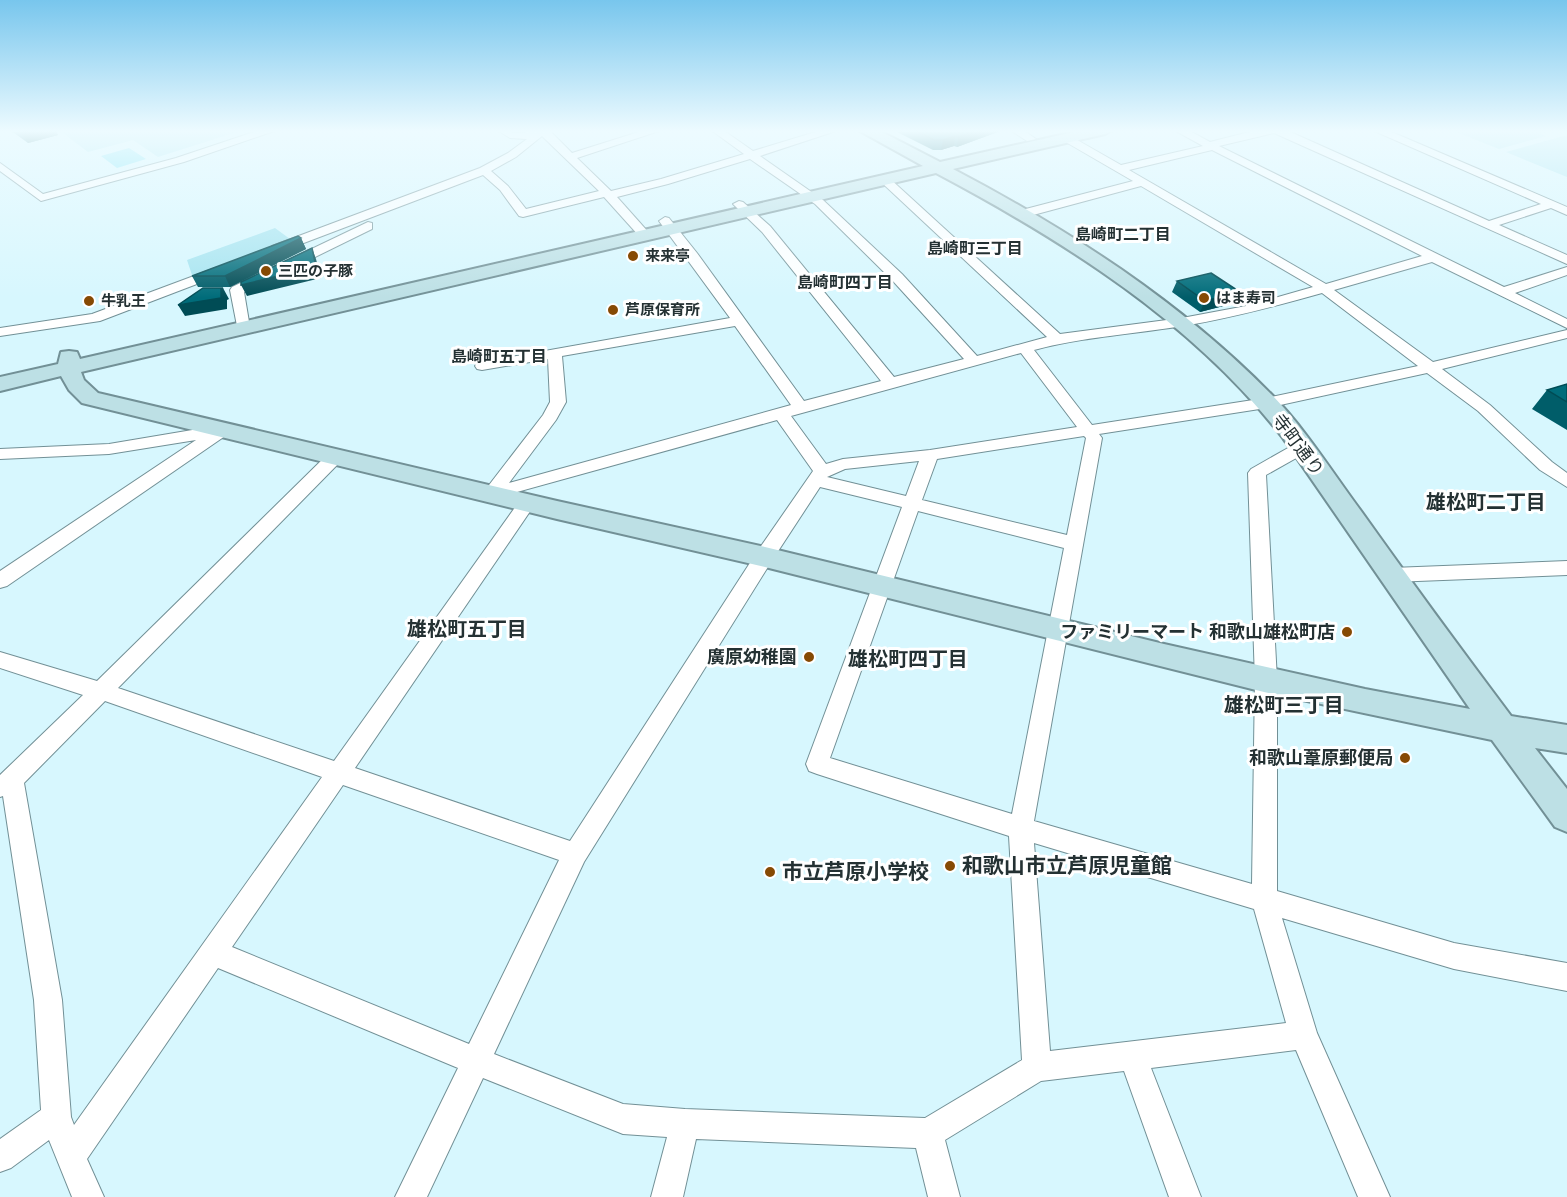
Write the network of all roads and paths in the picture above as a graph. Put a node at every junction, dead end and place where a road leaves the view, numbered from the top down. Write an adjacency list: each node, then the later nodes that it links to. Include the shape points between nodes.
1 (25, 186): 2 (street, via 41,198)
2 (85, 186)
3 (445, 186): 19 (street)
4 (502, 186): 18 (street, via 524,213)
5 (599, 186): 18 (street)
6 (638, 186): 18 (street)
7 (794, 186): 17 (street)
8 (836, 186): 17 (street)
9 (845, 186): 17 (street)
10 (891, 186): 42 (street)
11 (972, 186): 23 (street, 寺町通り)
12 (1128, 186): 23 (street)
13 (1150, 186): 32 (street)
14 (1291, 186): 28 (street)
15 (1400, 186): 25 (street)
16 (1508, 186): 20 (street)
17 (804, 193): 21 (street); 45 (street, via 897,277)
18 (608, 194): 26 (street)
19 (422, 195): 27 (street); 37 (street, via 408,206 232,293)
20 (1551, 204): 22 (street); 25 (street)
21 (743, 207): 24 (street); 50 (street, via 766,228)
22 (1567, 211)
23 (1022, 214): 38 (street, 寺町通り, via 1084,250)
24 (667, 224): 26 (street); 36 (street)
25 (1488, 225): 29 (street)
26 (641, 230): 37 (street)
27 (266, 252)
28 (1434, 257): 32 (street); 34 (street)
29 (1567, 260)
30 (231, 266): 33 (street)
31 (1567, 271): 34 (street)
32 (1325, 289): 38 (street, via 1248,310); 48 (street)
33 (167, 292): 35 (street); 40 (street, via 95,318)
34 (1504, 292): 39 (street)
35 (197, 294)
36 (739, 321): 44 (street); 53 (street)
37 (242, 322): 46 (street)
38 (1182, 322): 42 (street); 52 (street, 寺町通り)
39 (1567, 324)
40 (0, 332)
41 (1567, 334): 48 (street)
42 (1057, 339): 43 (street)
43 (1024, 348): 45 (street); 56 (street)
44 (555, 354): 47 (street); 63 (street, via 558,402)
45 (973, 360): 50 (street)
46 (68, 362): 49 (street); 51 (street); 55 (street, via 73,383 90,398)
47 (482, 366)
48 (1432, 367): 52 (street); 62 (street)
49 (0, 373)
50 (891, 383): 53 (street)
51 (0, 384)
52 (1266, 402): 56 (street); 57 (street, 寺町通り)
53 (800, 407): 54 (street)
54 (781, 414): 61 (street); 63 (street)
55 (222, 430): 58 (street, via 110,449); 60 (street); 70 (street)
56 (1088, 430): 59 (street); 66 (street, via 1094,438)
57 (1301, 448): 69 (street, 寺町通り); 74 (street, via 1257,473)
58 (0, 454)
59 (930, 455): 61 (street, via 843,464); 65 (street)
60 (335, 457): 63 (street); 75 (street)
61 (819, 476): 65 (street); 67 (street)
62 (1567, 481)
63 (492, 494): 64 (street)
64 (527, 503): 67 (street); 78 (street)
65 (911, 505): 66 (street); 71 (street)
66 (1075, 544): 72 (street)
67 (764, 557): 71 (street); 82 (street)
68 (1567, 567): 69 (street)
69 (1392, 574): 76 (street, 寺町通り)
70 (0, 581)
71 (883, 587): 72 (street); 81 (street, via 817,764)
72 (1060, 631): 74 (street); 81 (street)
73 (0, 660): 75 (street)
74 (1266, 680): 76 (street); 83 (street)
75 (100, 691): 78 (street); 79 (street)
76 (1500, 728): 77 (street); 80 (street, 寺町通り)
77 (1567, 739)
78 (340, 773): 82 (street); 84 (street)
79 (6, 783): 90 (street, via 48,1000)
80 (1567, 816)
81 (1022, 828): 83 (street); 89 (street)
82 (575, 854): 88 (street)
83 (1264, 901): 85 (street, via 1454,956); 86 (street)
84 (214, 953): 88 (street); 94 (street)
85 (1567, 976)
86 (1305, 1035): 87 (street); 100 (street)
87 (1133, 1057): 89 (street); 99 (street)
88 (475, 1061): 91 (street, via 623,1119); 96 (street)
89 (1037, 1067): 92 (street)
90 (56, 1117): 93 (street); 94 (street)
91 (685, 1124): 92 (street); 97 (street)
92 (928, 1133): 98 (street)
93 (0, 1157)
94 (70, 1157): 95 (street)
95 (88, 1197)
96 (411, 1197)
97 (667, 1197)
98 (944, 1197)
99 (1185, 1197)
100 (1374, 1197)

